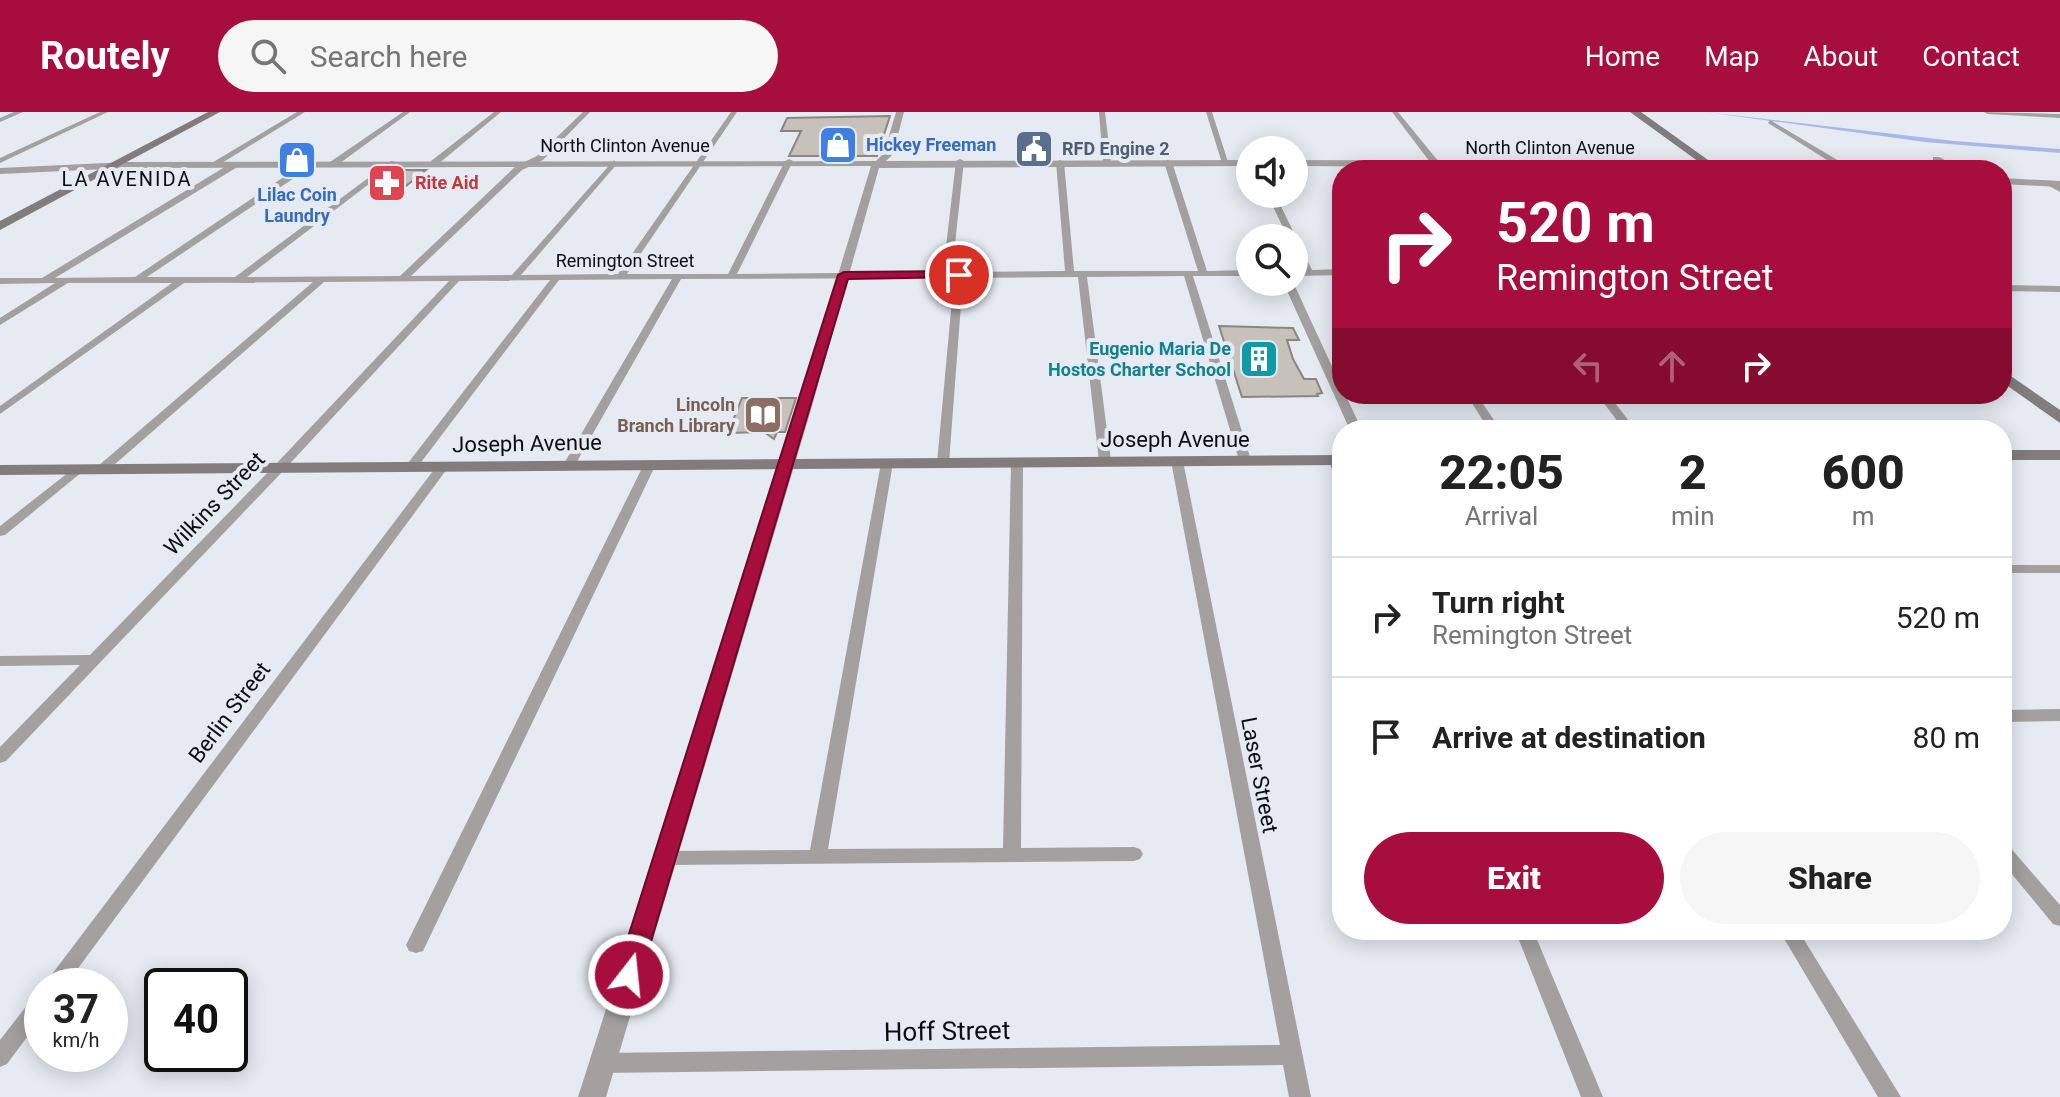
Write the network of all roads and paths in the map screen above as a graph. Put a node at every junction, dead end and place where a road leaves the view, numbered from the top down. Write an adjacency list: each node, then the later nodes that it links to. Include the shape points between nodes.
1 (20, 112): 17 (street)
2 (105, 112): 22 (street)
3 (215, 112): 41 (main road)
4 (302, 112): 36 (street)
5 (407, 112): 39 (street)
6 (498, 112): 32 (street)
7 (587, 112): 33 (street)
8 (734, 112): 27 (street)
9 (900, 112): 24 (street, via 888,154)
10 (1102, 112): 29 (street)
11 (1209, 112): 34 (street)
12 (1395, 112): 19 (street)
13 (1635, 112): 20 (main road)
14 (1987, 112): 15 (street)
15 (2029, 113): 16 (street)
16 (2060, 116)
17 (0, 120)
18 (1770, 122): 21 (street)
19 (1433, 160)
20 (1702, 160)
21 (1832, 160)
22 (0, 161)
23 (789, 161): 24 (street, North Clinton Avenue); 27 (street, North Clinton Avenue); 58 (street)
24 (880, 161): 25 (street, North Clinton Avenue); 54 (street)
25 (960, 161): 28 (street, North Clinton Avenue); 55 (street)
26 (614, 162): 27 (street, North Clinton Avenue); 33 (street, North Clinton Avenue); 63 (street)
27 (700, 162): 60 (street)
28 (1060, 162): 29 (street, North Clinton Avenue); 52 (street)
29 (1107, 162): 30 (street, North Clinton Avenue)
30 (1168, 162): 34 (street, North Clinton Avenue); 49 (street)
31 (391, 163): 32 (street, North Clinton Avenue); 39 (street, North Clinton Avenue); 64 (street)
32 (434, 163): 33 (street, North Clinton Avenue)
33 (530, 163): 61 (street)
34 (1226, 163): 35 (street, North Clinton Avenue)
35 (1236, 163)
36 (214, 164): 37 (street, North Clinton Avenue); 41 (street, North Clinton Avenue)
37 (236, 164): 38 (street, North Clinton Avenue); 66 (street)
38 (309, 164): 39 (street, North Clinton Avenue); 68 (street)
39 (333, 164)
40 (1308, 164): 42 (street, North Clinton Avenue)
41 (118, 165): 43 (street, North Clinton Avenue); 46 (main road)
42 (1332, 165)
43 (0, 171)
44 (2012, 182): 45 (street)
45 (2057, 186)
46 (0, 226)
47 (1332, 272): 51 (street)
48 (1188, 273): 49 (street, Remington Street); 53 (street, Remington Street); 83 (street)
49 (1203, 273): 50 (street, Remington Street)
50 (1236, 273)
51 (1309, 273)
52 (1070, 274): 53 (street, Remington Street); 56 (street, Remington Street)
53 (1082, 274): 85 (street)
54 (844, 275): 55 (street, Remington Street); 58 (street, Remington Street); 88 (street)
55 (947, 275): 56 (street, Remington Street)
56 (959, 275): 90 (street)
57 (678, 276): 58 (street, Remington Street); 60 (street, Remington Street); 92 (street)
58 (731, 276)
59 (557, 277): 60 (street, Remington Street); 63 (street, Remington Street); 93 (street)
60 (621, 277)
61 (403, 278): 62 (street, Remington Street); 65 (street, Remington Street)
62 (457, 278): 63 (street, Remington Street); 95 (street, Wilkins Street)
63 (514, 278)
64 (238, 279): 65 (street, Remington Street); 69 (street, Remington Street)
65 (322, 279): 97 (street)
66 (45, 280): 67 (street, Remington Street); 70 (street, Remington Street)
67 (67, 280): 68 (street, Remington Street); 74 (street)
68 (137, 280): 69 (street, Remington Street)
69 (182, 280): 78 (street)
70 (0, 281)
71 (2012, 288): 72 (street)
72 (2060, 289)
73 (1294, 296): 75 (street)
74 (0, 322)
75 (1332, 378)
76 (2012, 382): 79 (main road)
77 (1610, 404): 80 (street)
78 (0, 411)
79 (2060, 418)
80 (1622, 420)
81 (2012, 455): 82 (main road)
82 (2060, 455)
83 (1245, 460): 84 (main road, Joseph Avenue); 86 (main road, Joseph Avenue)
84 (1332, 460)
85 (1105, 461): 86 (main road, Joseph Avenue); 87 (main road, Joseph Avenue)
86 (1177, 461): 118 (street, Laser Street)
87 (1017, 462): 90 (main road, Joseph Avenue); 108 (street)
88 (787, 463): 89 (main road, Joseph Avenue); 91 (main road, Joseph Avenue); 110 (street)
89 (887, 463): 90 (main road, Joseph Avenue); 109 (street)
90 (943, 463)
91 (650, 464): 92 (main road, Joseph Avenue); 115 (street)
92 (569, 465): 94 (main road, Joseph Avenue)
93 (412, 466): 94 (main road, Joseph Avenue); 95 (main road, Joseph Avenue)
94 (443, 466): 116 (street, Berlin Street)
95 (280, 467): 97 (main road, Joseph Avenue); 102 (street, Wilkins Street)
96 (78, 469): 97 (main road, Joseph Avenue); 98 (main road, Joseph Avenue); 99 (street)
97 (102, 469)
98 (0, 470)
99 (0, 532)
100 (2012, 569): 101 (street)
101 (2060, 569)
102 (93, 660): 103 (street); 106 (street, Wilkins Street)
103 (0, 661)
104 (2060, 715): 105 (street)
105 (2012, 716)
106 (0, 757)
107 (1134, 854): 108 (street)
108 (1012, 855): 109 (street)
109 (818, 857): 110 (street)
110 (663, 858): 120 (street)
111 (2012, 861): 112 (street)
112 (2056, 910)
113 (1528, 940): 123 (street)
114 (1794, 940): 124 (street)
115 (416, 945)
116 (66, 968)
117 (24, 1025): 119 (street)
118 (1291, 1055): 120 (street, Hoff Street); 122 (street, Laser Street)
119 (0, 1057)
120 (602, 1063): 121 (street)
121 (592, 1097)
122 (1300, 1097)
123 (1592, 1097)
124 (1890, 1097)

